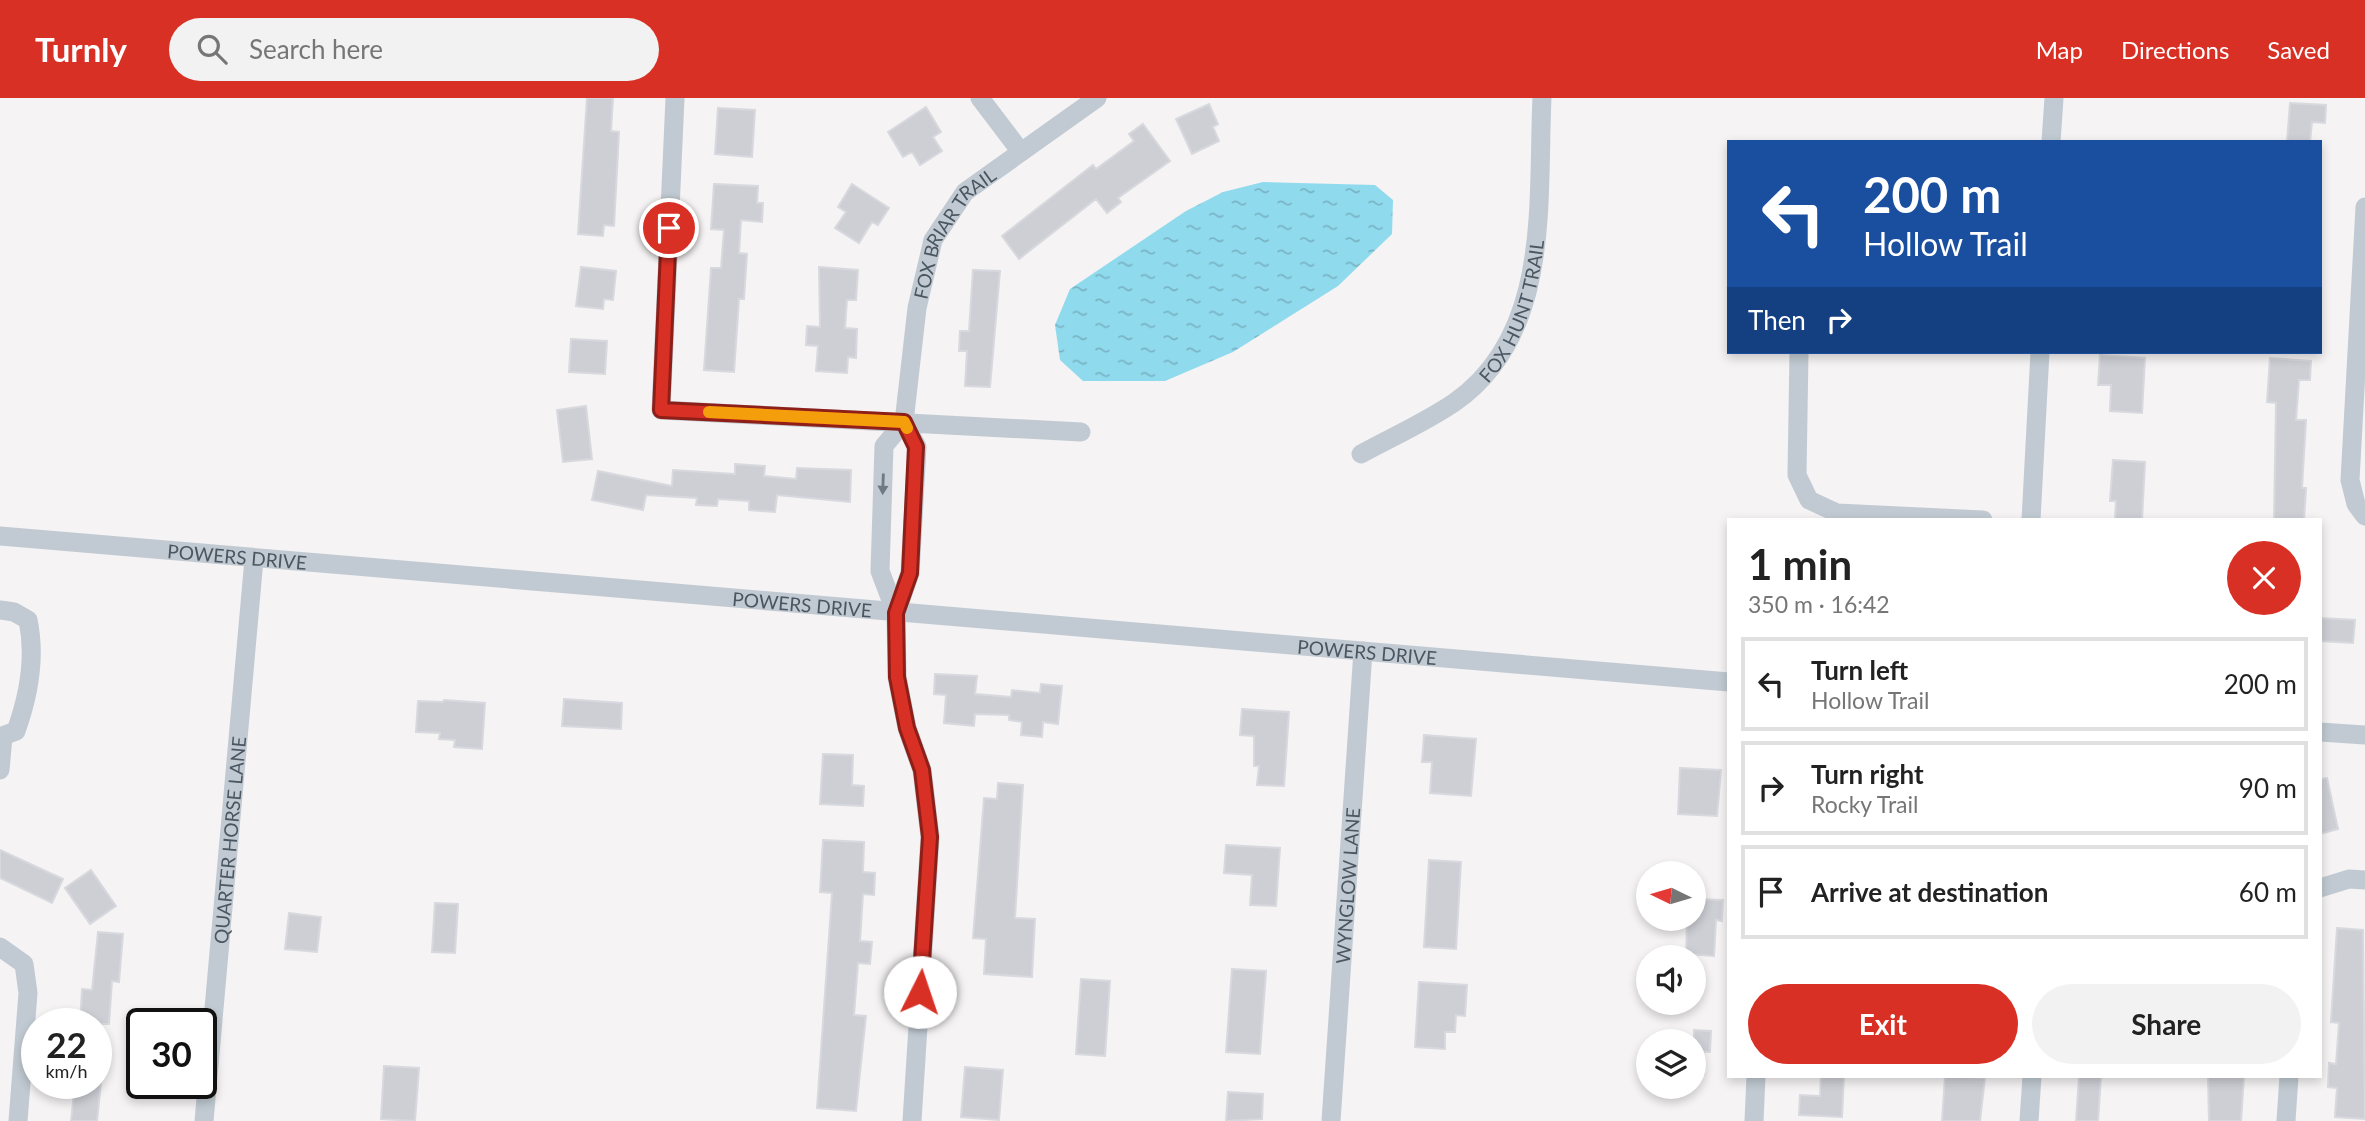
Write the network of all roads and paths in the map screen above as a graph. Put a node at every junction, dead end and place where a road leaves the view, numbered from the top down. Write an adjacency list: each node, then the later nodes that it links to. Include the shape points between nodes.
1 (675, 98): 11 (street, via 661,410)
2 (980, 98): 7 (street)
3 (1097, 98): 7 (street, FOX BRIAR TRAIL)
4 (1542, 98): 13 (street, FOX HUNT TRAIL, via 1533,268 1524,308 1501,356 1456,401)
5 (2054, 98): 6 (street)
6 (2051, 140)
7 (1021, 152): 11 (street, FOX BRIAR TRAIL, via 965,192 933,240 917,308)
8 (2365, 207): 14 (street, via 2350,480 2356,504)
9 (1799, 354): 15 (street, via 1797,475 1809,500 1837,513)
10 (2040, 354): 16 (street)
11 (904, 422): 12 (street); 20 (street, FOX BRIAR TRAIL, via 916,447 910,573); 20 (street, FOX BRIAR TRAIL, one-way to 20, via 884,446 880,571)
12 (1081, 432)
13 (1362, 454)
14 (2365, 516)
15 (1941, 518)
16 (2031, 518)
17 (0, 536): 18 (street, POWERS DRIVE)
18 (254, 559): 20 (street, POWERS DRIVE); 34 (street, QUARTER HORSE LANE)
19 (0, 610): 25 (street, via 28,620 32,639 28,696 16,731)
20 (896, 613): 21 (street, POWERS DRIVE); 35 (street, FOX BRIAR TRAIL, via 897,677 907,728 922,770 930,837)
21 (1363, 651): 22 (street, POWERS DRIVE); 36 (street, WYNGLOW LANE)
22 (1727, 682)
23 (2322, 732): 24 (street)
24 (2365, 735)
25 (1, 737): 26 (street)
26 (0, 770)
27 (2365, 880): 28 (street)
28 (2322, 886)
29 (0, 947): 33 (street, via 24,964 28,993)
30 (1756, 1078): 37 (street)
31 (2032, 1078): 38 (street)
32 (2289, 1078): 39 (street)
33 (18, 1121)
34 (204, 1121)
35 (912, 1121)
36 (1331, 1121)
37 (1754, 1121)
38 (2029, 1121)
39 (2287, 1121)

